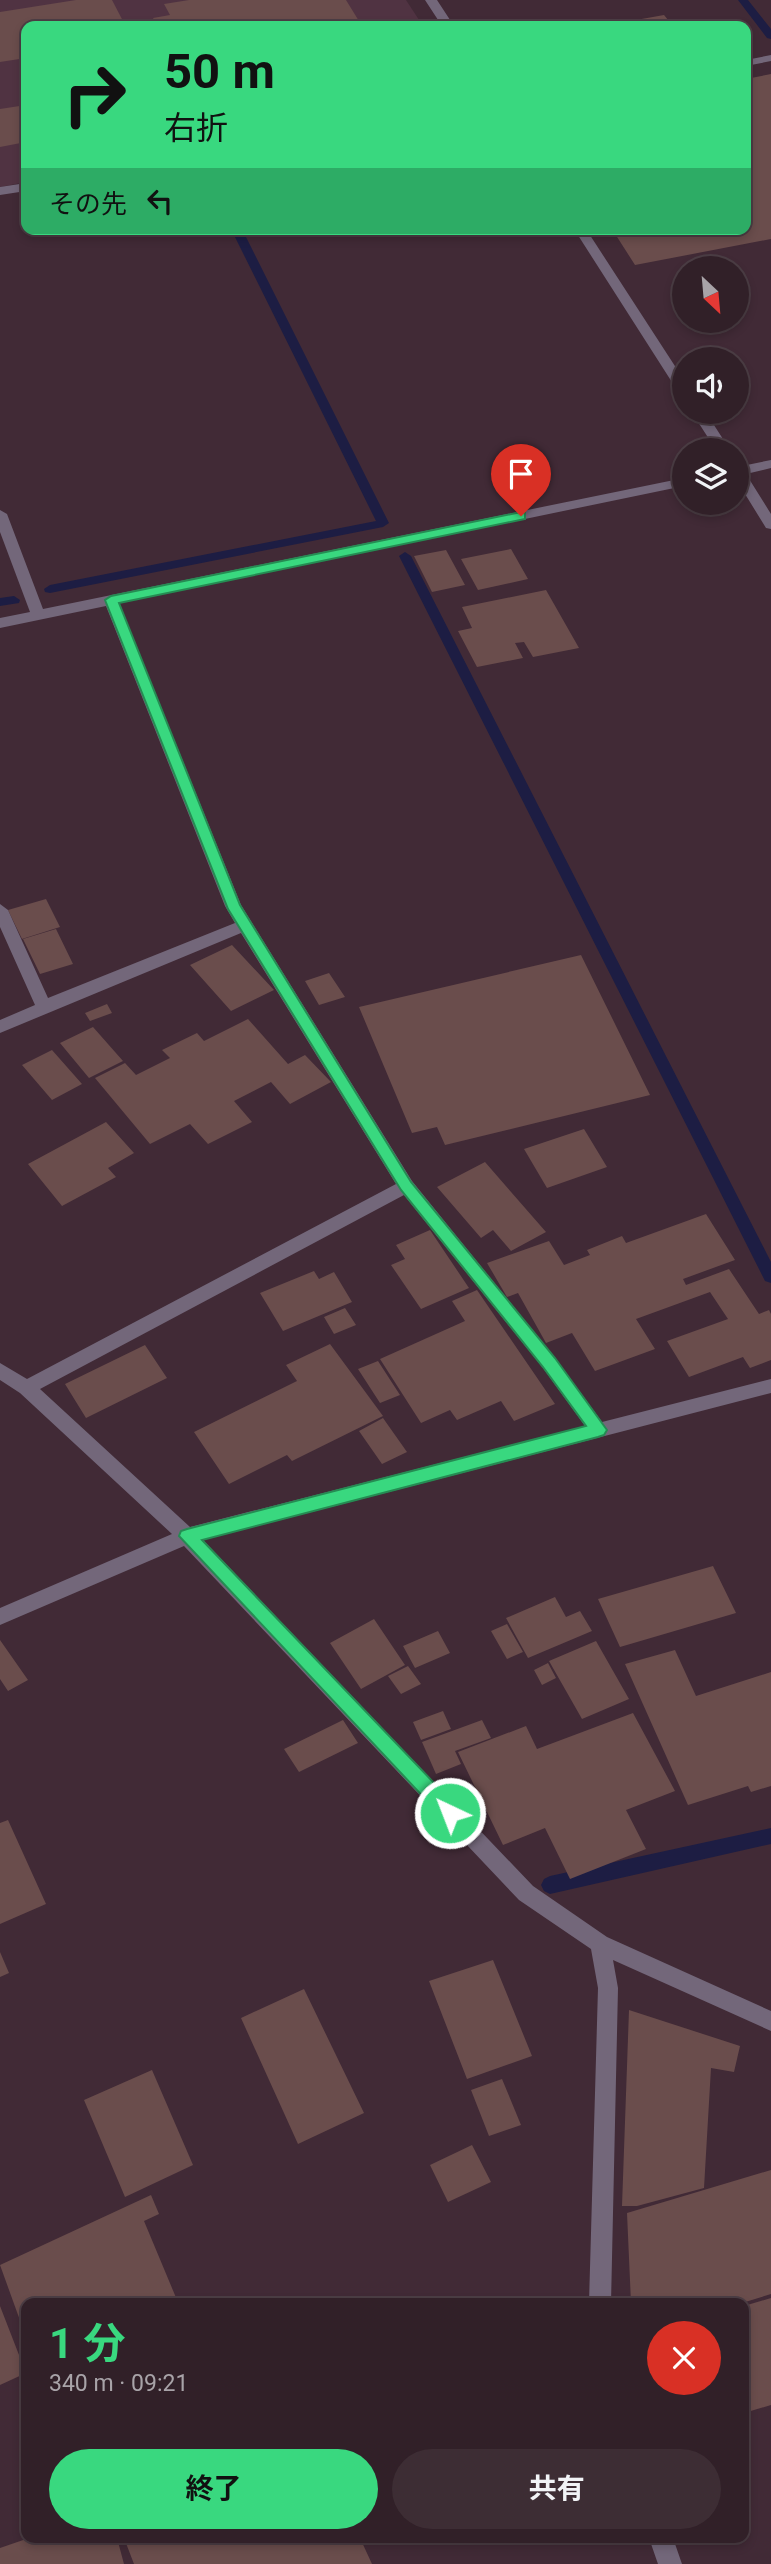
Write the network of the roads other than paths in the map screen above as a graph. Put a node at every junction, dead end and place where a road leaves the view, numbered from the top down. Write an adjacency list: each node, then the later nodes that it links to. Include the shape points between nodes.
1 (431, 0): 2 (street)
2 (445, 21)
3 (771, 58): 4 (street)
4 (751, 61)
5 (21, 188): 6 (street)
6 (0, 191)
7 (584, 235): 8 (street)
8 (672, 371)
9 (771, 464): 10 (street)
10 (749, 469)
11 (672, 484): 15 (street)
12 (749, 490): 14 (street)
13 (0, 514): 16 (street)
14 (771, 524)
15 (111, 600): 16 (street); 19 (street, via 233,906)
16 (38, 615): 17 (street)
17 (0, 623)
18 (0, 910): 20 (street)
19 (245, 925): 20 (street); 22 (street)
20 (44, 1007): 21 (street)
21 (0, 1027)
22 (406, 1186): 25 (street); 26 (street)
23 (0, 1370): 25 (street)
24 (771, 1386): 26 (street)
25 (26, 1388): 27 (street)
26 (598, 1430): 27 (street)
27 (187, 1536): 28 (street); 29 (street, via 526,1893)
28 (0, 1617)
29 (600, 1944): 30 (street); 31 (street, via 608,1988)
30 (771, 2021)
31 (600, 2298)
32 (663, 2543): 33 (street)
33 (670, 2564)

